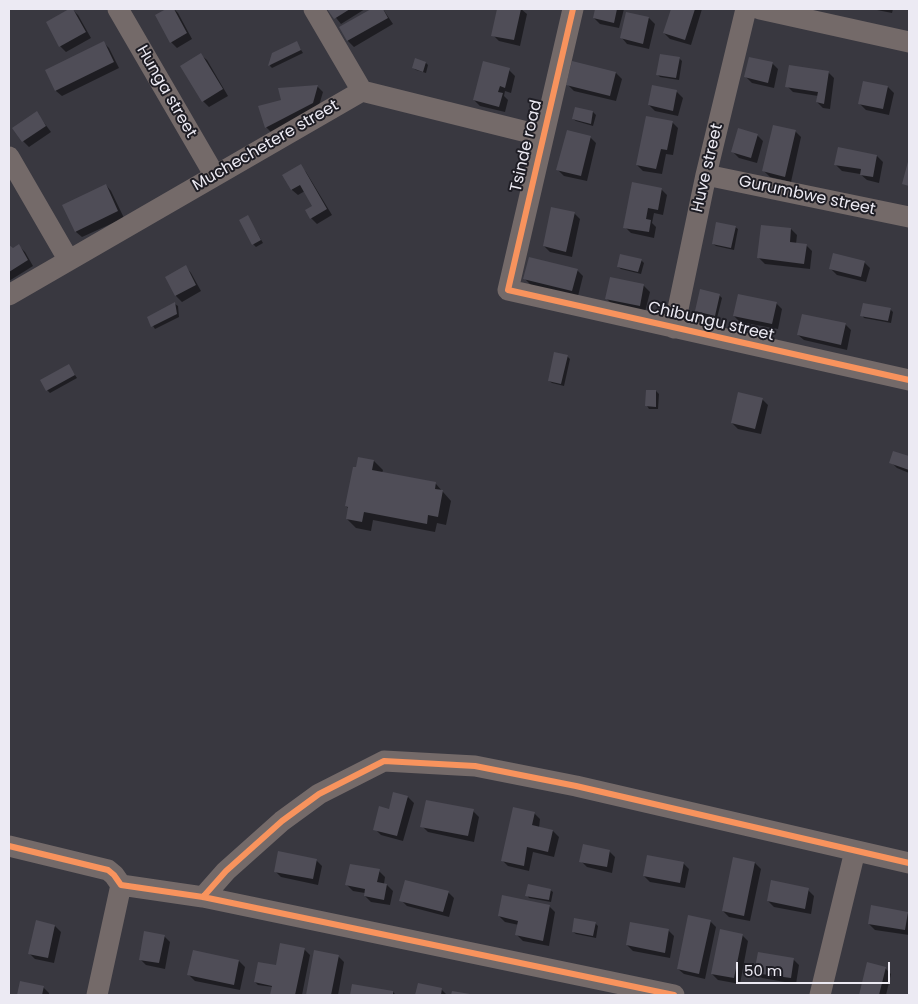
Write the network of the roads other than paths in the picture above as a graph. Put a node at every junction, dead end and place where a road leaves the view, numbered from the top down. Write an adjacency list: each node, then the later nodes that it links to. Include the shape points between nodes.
1 (118, 9): 11 (street, Hunga street)
2 (314, 9): 7 (street)
3 (573, 9): 8 (street, Tsinde road)
4 (746, 9): 10 (street, Huve street)
5 (760, 9): 6 (street)
6 (909, 42)
7 (362, 91): 8 (street); 11 (street, Muchechetere street)
8 (543, 136): 14 (street, Tsinde road)
9 (9, 157): 13 (street)
10 (706, 175): 12 (street, Gurumbwe street); 16 (street, Huve street)
11 (215, 176): 13 (street, Muchechetere street)
12 (909, 217)
13 (68, 259): 15 (street, Muchechetere street)
14 (508, 290): 16 (street, Chibungu street)
15 (9, 295)
16 (674, 328): 17 (street, Chibungu street)
17 (909, 380)
18 (9, 846): 21 (street, via 108,870)
19 (855, 851): 20 (street); 22 (street, via 576,786 474,766 384,761 319,794 282,821 226,871); 25 (street)
20 (909, 862)
21 (121, 885): 22 (street); 23 (street)
22 (203, 897): 24 (street)
23 (97, 995)
24 (674, 995)
25 (820, 995)

